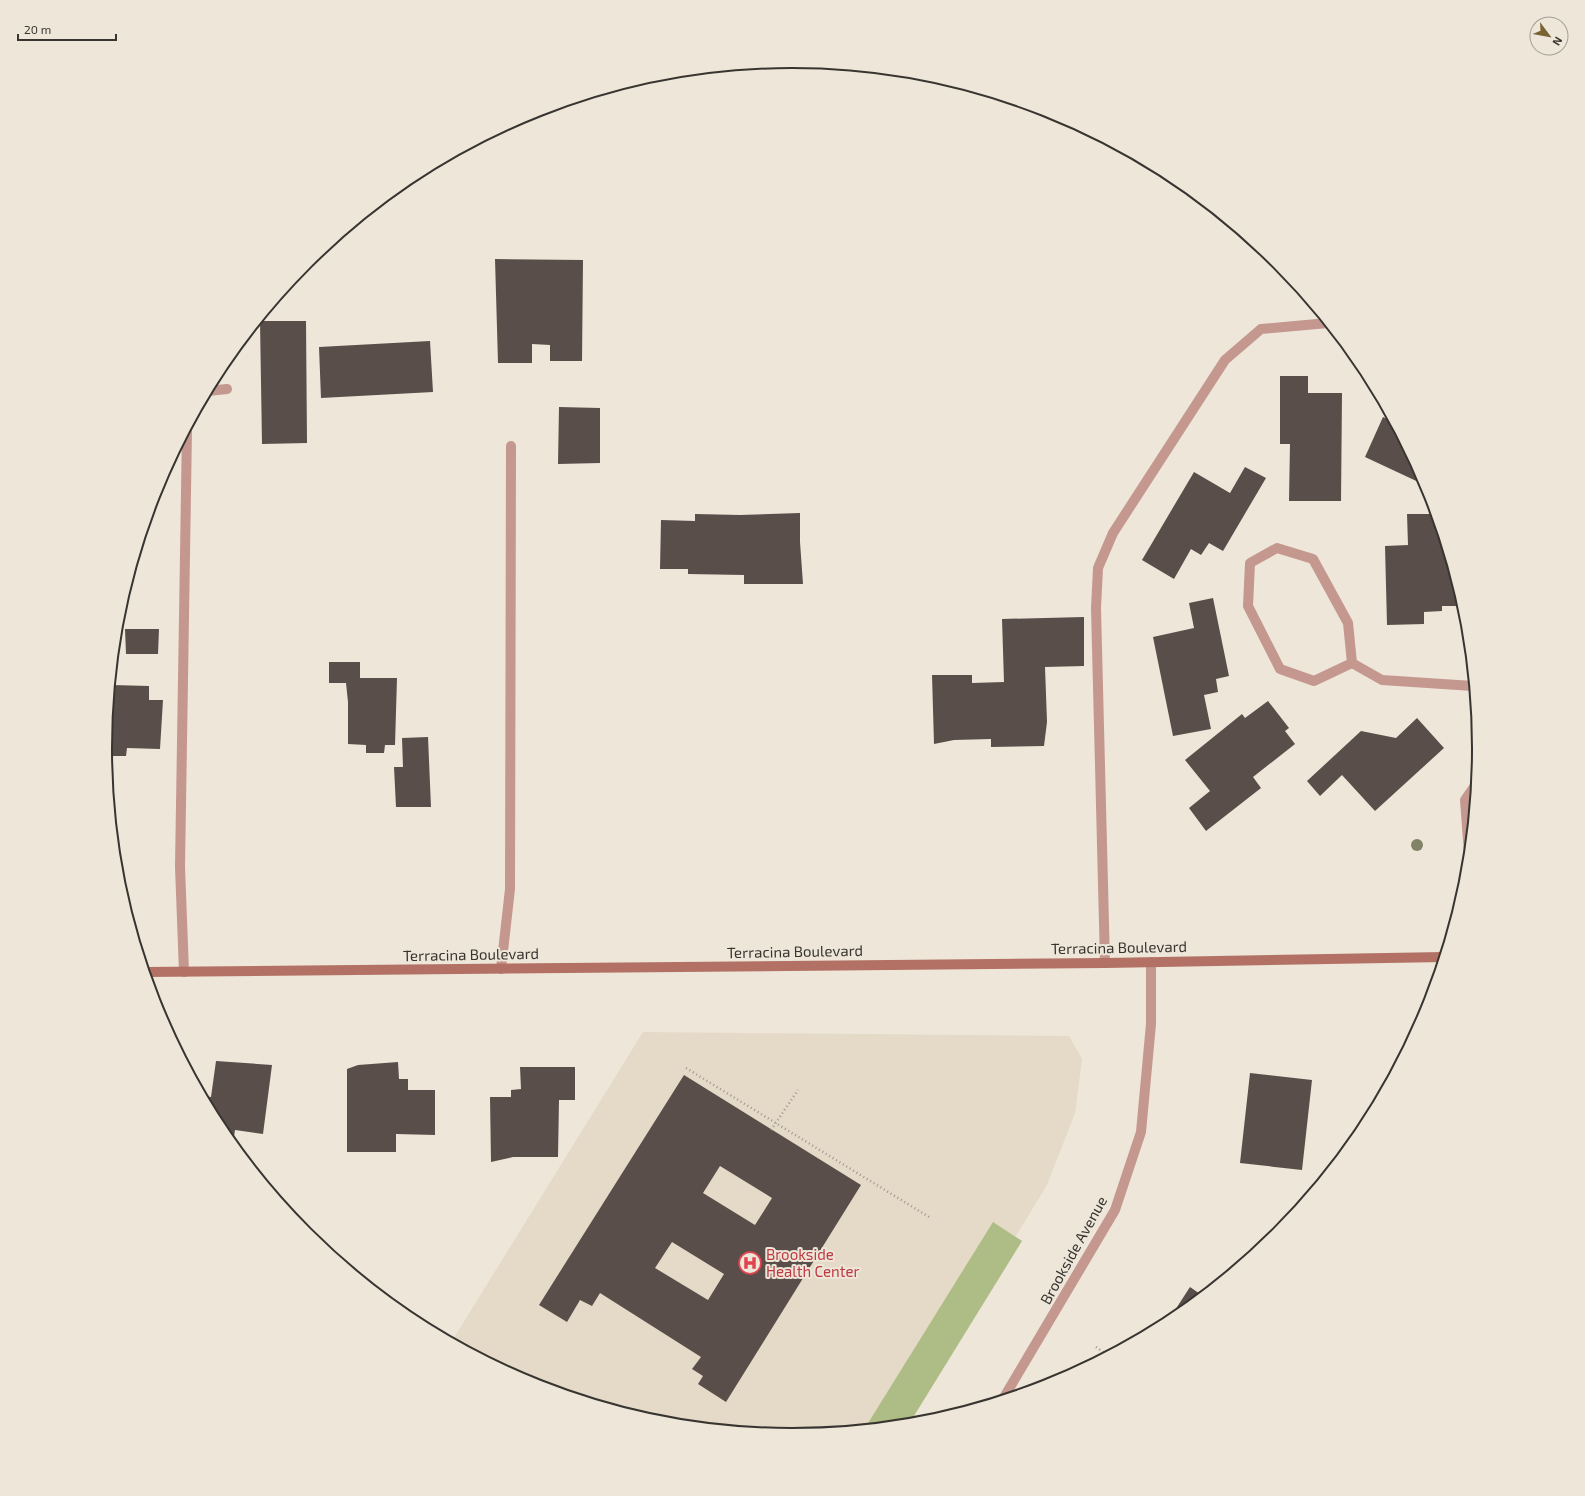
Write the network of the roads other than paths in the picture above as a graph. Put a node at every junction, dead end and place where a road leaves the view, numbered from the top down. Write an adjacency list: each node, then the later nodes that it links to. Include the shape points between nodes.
1 (1323, 323): 12 (street, via 1261,329 1225,360 1113,533 1098,568 1096,608)
2 (227, 389): 3 (street)
3 (215, 390)
4 (187, 440): 15 (street, via 180,867)
5 (511, 446): 13 (street, via 510,889)
6 (1352, 663): 6 (street, via 1348,622 1313,559 1277,548 1250,563 1248,606 1280,669 1314,681); 7 (street, via 1382,680)
7 (1469, 686)
8 (1471, 792): 9 (street, via 1466,800)
9 (1468, 830)
10 (1439, 956): 11 (main road, Terracina Boulevard)
11 (1151, 962): 12 (main road, Terracina Boulevard); 16 (street, Brookside Avenue, via 1151,1024 1141,1132 1115,1210)
12 (1105, 963): 13 (main road, Terracina Boulevard)
13 (501, 969): 15 (main road, Terracina Boulevard)
14 (151, 972): 15 (main road, Terracina Boulevard)
15 (184, 972)
16 (1006, 1394)

